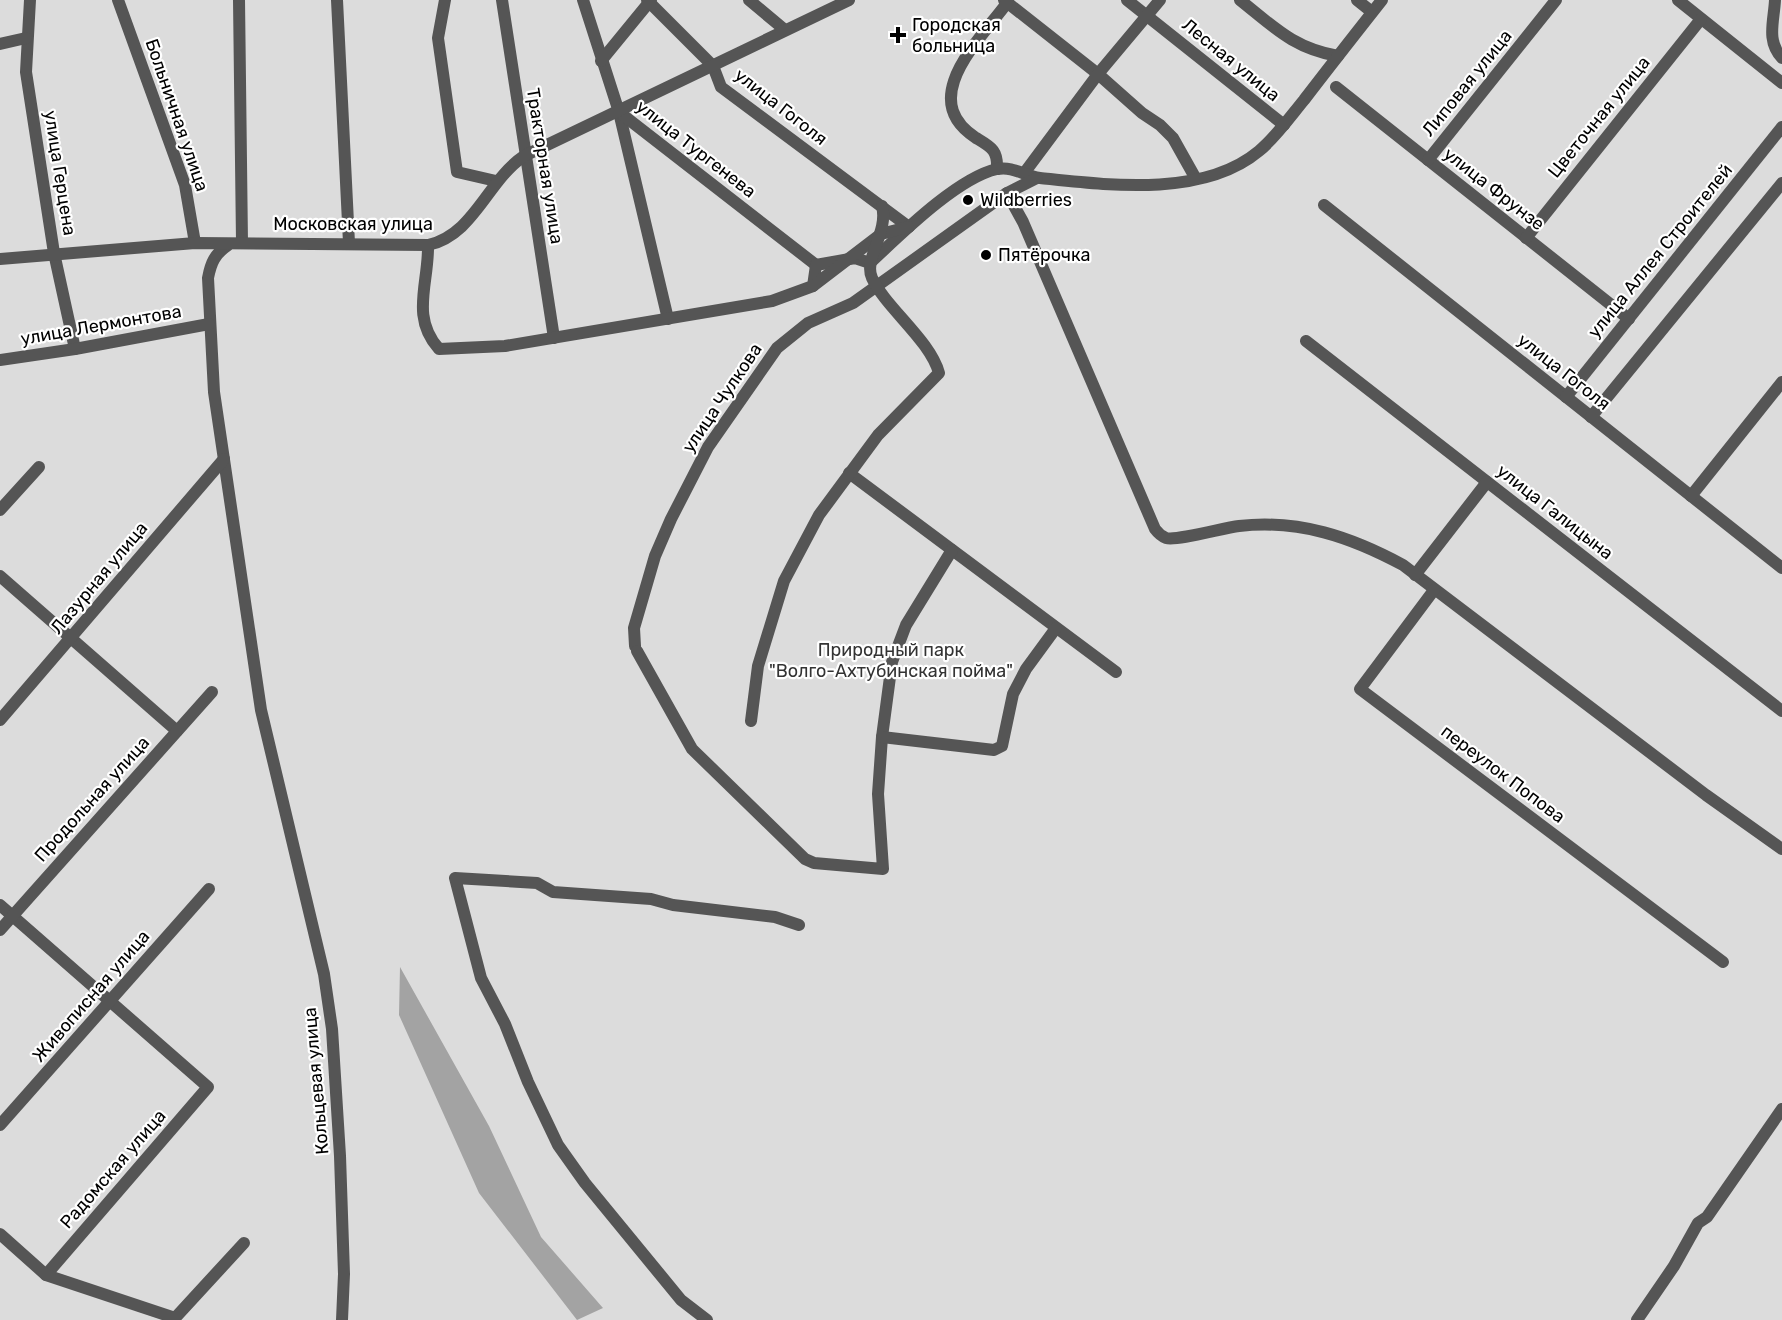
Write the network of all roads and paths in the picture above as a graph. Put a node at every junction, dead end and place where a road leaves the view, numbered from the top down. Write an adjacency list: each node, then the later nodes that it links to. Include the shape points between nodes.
1 (118, 0): 51 (street, Больничная улица, via 185,185)
2 (239, 0): 50 (street)
3 (337, 0): 52 (street)
4 (445, 0): 42 (street, via 438,38 457,172)
5 (502, 0): 36 (street, Тракторная улица)
6 (583, 0): 28 (street, улица Тургенева)
7 (749, 0): 23 (street)
8 (849, 0): 23 (street, Московская улица)
9 (1127, 0): 21 (street, Лесная улица)
10 (1160, 0): 21 (street)
11 (1240, 0): 26 (street, via 1294,43)
12 (1357, 0): 20 (street)
13 (1382, 0): 20 (street)
14 (1556, 0): 37 (street, Липовая улица)
15 (1678, 0): 22 (street)
16 (1774, 0): 27 (street, via 1771,31)
17 (649, 1): 28 (street); 29 (street, улица Гоголя)
18 (1005, 1): 30 (street); 38 (street, via 957,72 949,97 955,118 964,129 994,149)
19 (33, 2): 24 (street, улица Герцена)
20 (1372, 12): 26 (street)
21 (1146, 16): 30 (street); 34 (street, Лесная улица)
22 (1701, 19): 31 (street); 49 (street, Цветочная улица)
23 (786, 30): 29 (street, Московская улица)
24 (26, 38): 25 (street); 55 (street, улица Герцена, via 26,72)
25 (0, 44)
26 (1338, 56): 34 (street)
27 (1782, 58)
28 (601, 61): 33 (street, улица Тургенева)
29 (713, 66): 33 (street, Московская улица); 46 (street, улица Гоголя, via 721,87)
30 (1098, 74): 39 (street); 41 (street, via 1173,138)
31 (1782, 83)
32 (1336, 87): 37 (street, улица Фрунзе)
33 (619, 112): 36 (street, Московская улица); 59 (street, улица Тургенева); 62 (street)
34 (1284, 125): 41 (street, via 1259,152 1230,169)
35 (1782, 127): 63 (street, улица Аллея Строителей)
36 (524, 156): 42 (street, Московская улица); 65 (street, Тракторная улица)
37 (1428, 160): 49 (street, улица Фрунзе)
38 (998, 169): 39 (street); 47 (street, via 969,181)
39 (1025, 172): 40 (street)
40 (1037, 178): 41 (street, via 1126,185 1164,185); 44 (street, улица Чулкова)
41 (1196, 179)
42 (496, 181): 54 (street, Московская улица, via 456,235)
43 (1782, 183): 71 (street)
44 (1007, 193): 61 (street, улица Чулкова); 80 (street, via 1155,529 1168,538 1256,524 1317,529 1371,548)
45 (1324, 205): 70 (street, улица Гоголя)
46 (882, 206): 47 (street, улица Гоголя); 48 (street)
47 (909, 226): 48 (street); 58 (street)
48 (881, 234): 57 (street); 58 (street)
49 (1526, 238): 63 (street, улица Фрунзе)
50 (242, 242): 52 (street, Московская улица); 53 (street, Московская улица)
51 (195, 243): 53 (street, Московская улица); 55 (street, Московская улица)
52 (349, 243): 54 (street, Московская улица)
53 (228, 244): 64 (street, Кольцевая улица, via 211,263)
54 (428, 245): 65 (street, via 421,315 430,340 439,349 505,346)
55 (54, 253): 56 (street, Московская улица); 67 (street, улица Герцена)
56 (0, 259)
57 (845, 260): 58 (street, via 855,258); 59 (street); 60 (street, via 837,271)
58 (870, 263): 61 (street, via 872,280)
59 (816, 265): 60 (street)
60 (813, 286): 62 (street, via 744,307)
61 (878, 286): 74 (street, via 939,373 878,435); 91 (street, улица Чулкова, via 853,303 808,324 777,348 708,447 655,556 634,628 636,649 692,749 805,859 882,869)
62 (668, 319): 65 (street)
63 (1629, 319): 70 (street, улица Аллея Строителей)
64 (209, 324): 67 (street, улица Лермонтова); 72 (street, Кольцевая улица)
65 (554, 338)
66 (1306, 341): 75 (street, улица Галицына)
67 (75, 350): 68 (street, улица Лермонтова)
68 (0, 360)
69 (1782, 382): 76 (street)
70 (1566, 397): 71 (street, улица Гоголя)
71 (1591, 417): 76 (street, улица Гоголя)
72 (224, 459): 84 (street, Лазурная улица); 105 (street, Кольцевая улица, via 261,710 324,974 332,1029 340,1156)
73 (39, 467): 77 (street)
74 (849, 473): 78 (street); 89 (street, via 819,515 784,581 758,666)
75 (1487, 482): 80 (street); 87 (street, улица Галицына)
76 (1691, 496): 79 (street, улица Гоголя)
77 (0, 510)
78 (952, 550): 83 (street); 91 (street, via 906,625 892,662)
79 (1782, 568)
80 (1415, 575): 82 (street)
81 (0, 576): 84 (street)
82 (1434, 590): 92 (street); 98 (street, переулок Попова, via 1360,689)
83 (1056, 628): 85 (street); 91 (street, via 1013,694 1002,746 994,750)
84 (72, 638): 88 (street, Лазурная улица); 90 (street)
85 (1116, 672)
86 (212, 692): 90 (street, Продольная улица)
87 (1782, 711)
88 (0, 720)
89 (751, 721)
90 (177, 732): 95 (street, Продольная улица)
91 (882, 737)
92 (1782, 849)
93 (209, 889): 99 (street, Живописная улица)
94 (0, 905): 95 (street)
95 (13, 916): 97 (street, Продольная улица); 99 (street)
96 (799, 925): 106 (street, via 775,917 673,905 651,898 554,892 537,883 455,878 481,978 558,1145 681,1300)
97 (0, 930)
98 (1723, 962)
99 (110, 1002): 101 (street, Живописная улица); 104 (street, Радомская улица, via 208,1087)
100 (1782, 1109): 107 (street, via 1707,1217 1698,1223)
101 (0, 1125)
102 (0, 1234): 104 (street)
103 (244, 1243): 104 (street, via 175,1318)
104 (46, 1275)
105 (342, 1320)
106 (707, 1320)
107 (1637, 1320)

